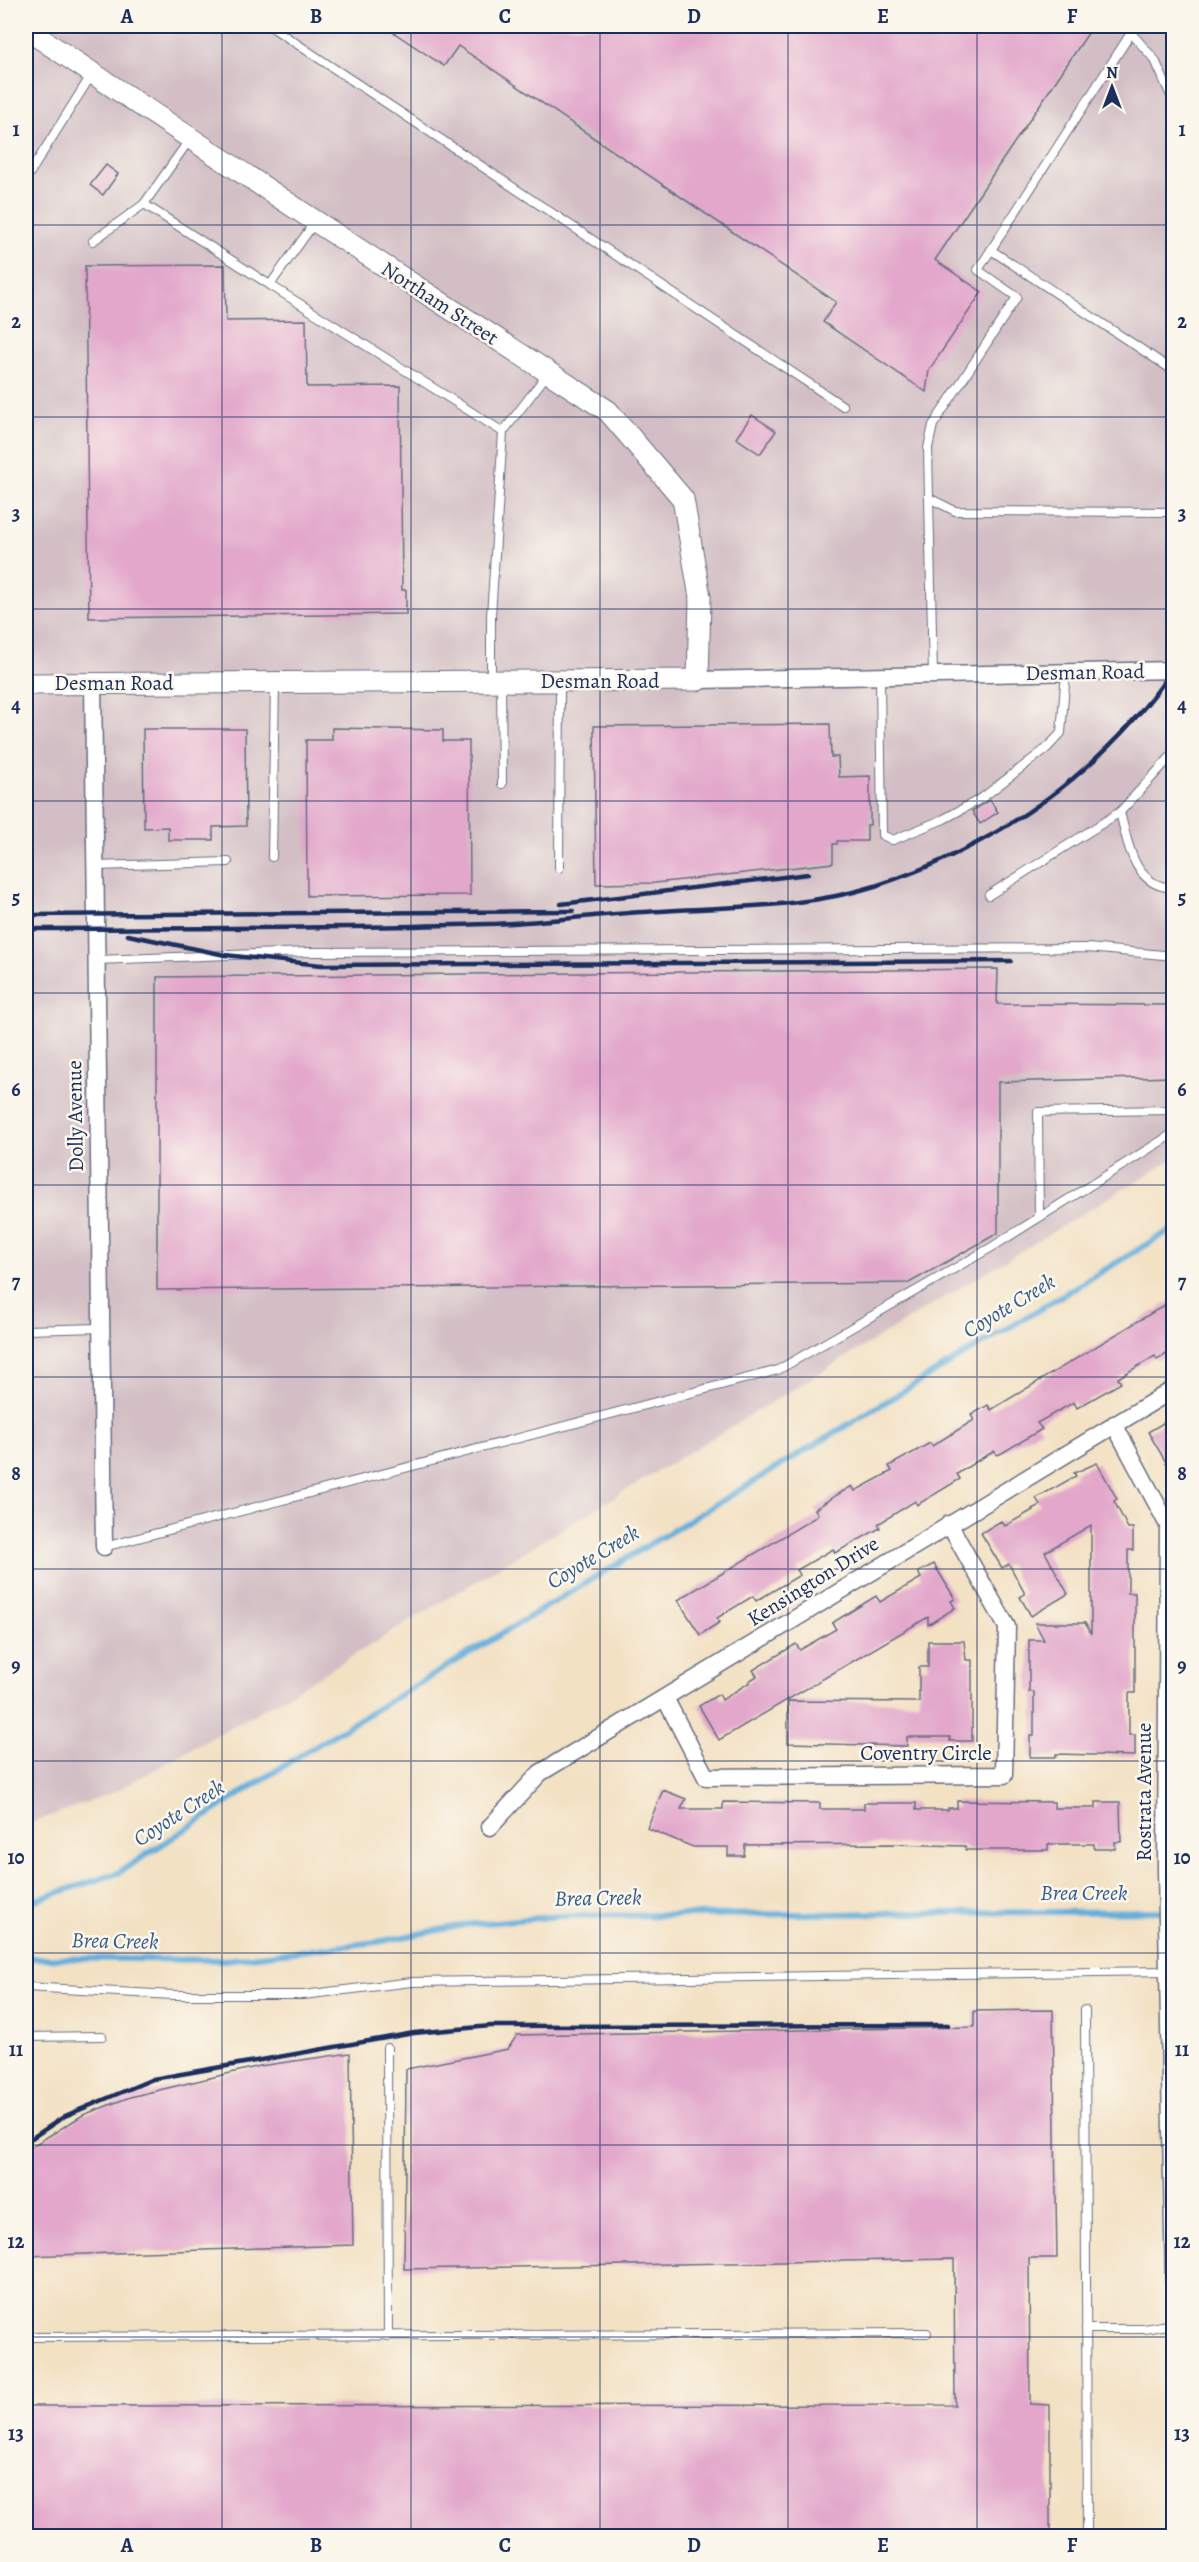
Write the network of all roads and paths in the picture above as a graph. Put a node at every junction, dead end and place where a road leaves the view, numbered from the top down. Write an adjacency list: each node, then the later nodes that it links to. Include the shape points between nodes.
1 (270, 26): 16 (lane)
2 (1125, 26): 4 (lane)
3 (26, 29): 5 (street, Northam Street)
4 (1131, 33): 6 (lane, via 1155,60); 12 (lane)
5 (92, 73): 7 (street, Northam Street); 8 (lane)
6 (1173, 103)
7 (190, 138): 9 (lane); 10 (street, Northam Street)
8 (26, 179)
9 (144, 204): 11 (lane); 13 (lane)
10 (315, 222): 13 (lane); 15 (street, Northam Street)
11 (93, 241)
12 (991, 250): 14 (lane); 18 (lane, via 978,270 1017,297 933,425 928,448)
13 (270, 285): 17 (lane)
14 (1173, 371)
15 (548, 373): 17 (lane); 24 (street, Northam Street, via 608,411 683,499 700,597)
16 (843, 406)
17 (503, 432): 25 (lane, via 491,616)
18 (929, 498): 19 (lane, via 956,511); 22 (lane)
19 (1173, 512)
20 (1173, 670): 21 (street, Desman Road)
21 (1066, 672): 22 (street, Desman Road); 23 (lane, via 1062,733 1047,748 982,798 893,840 882,835)
22 (933, 675): 23 (street, Desman Road)
23 (880, 676): 24 (street, Desman Road)
24 (698, 680): 26 (street, Desman Road)
25 (496, 681): 26 (street, Desman Road); 27 (street, Desman Road); 31 (lane)
26 (560, 681): 36 (lane)
27 (275, 682): 28 (street, Desman Road); 33 (lane)
28 (93, 683): 29 (street, Desman Road); 35 (street, Dolly Avenue)
29 (26, 684)
30 (1173, 753): 32 (lane)
31 (502, 784)
32 (1120, 812): 37 (lane, via 1134,862 1146,880); 38 (lane)
33 (272, 857)
34 (228, 862): 35 (lane)
35 (94, 866): 40 (street, Dolly Avenue)
36 (559, 868)
37 (1173, 888)
38 (989, 895)
39 (1173, 956): 40 (lane, via 1088,948 322,952)
40 (95, 960): 44 (street, Dolly Avenue)
41 (1173, 1110): 43 (lane, via 1038,1112)
42 (1173, 1133): 43 (lane)
43 (1039, 1217): 49 (lane, via 778,1370)
44 (101, 1328): 45 (lane); 49 (street, Dolly Avenue)
45 (26, 1330)
46 (1173, 1389): 47 (street, Kensington Drive)
47 (1114, 1424): 48 (street, Kensington Drive); 52 (street, Rostrata Avenue, via 1168,1525)
48 (949, 1524): 50 (street, Kensington Drive); 50 (street, Coventry Circle, via 1007,1627 1004,1774 706,1777)
49 (104, 1548)
50 (665, 1698): 51 (street, Kensington Drive, via 540,1773)
51 (490, 1827)
52 (1168, 1960): 53 (lane, via 412,1982 303,1995 173,1995); 58 (street, Rostrata Avenue)
53 (26, 1987)
54 (1084, 2010): 61 (lane)
55 (102, 2036): 56 (lane)
56 (26, 2037)
57 (387, 2048): 63 (lane)
58 (1172, 2185): 59 (street, Rostrata Avenue)
59 (1173, 2282)
60 (1173, 2324): 61 (lane)
61 (1086, 2330): 65 (lane)
62 (927, 2333): 63 (lane)
63 (388, 2336): 64 (lane)
64 (26, 2337)
65 (1087, 2536)

